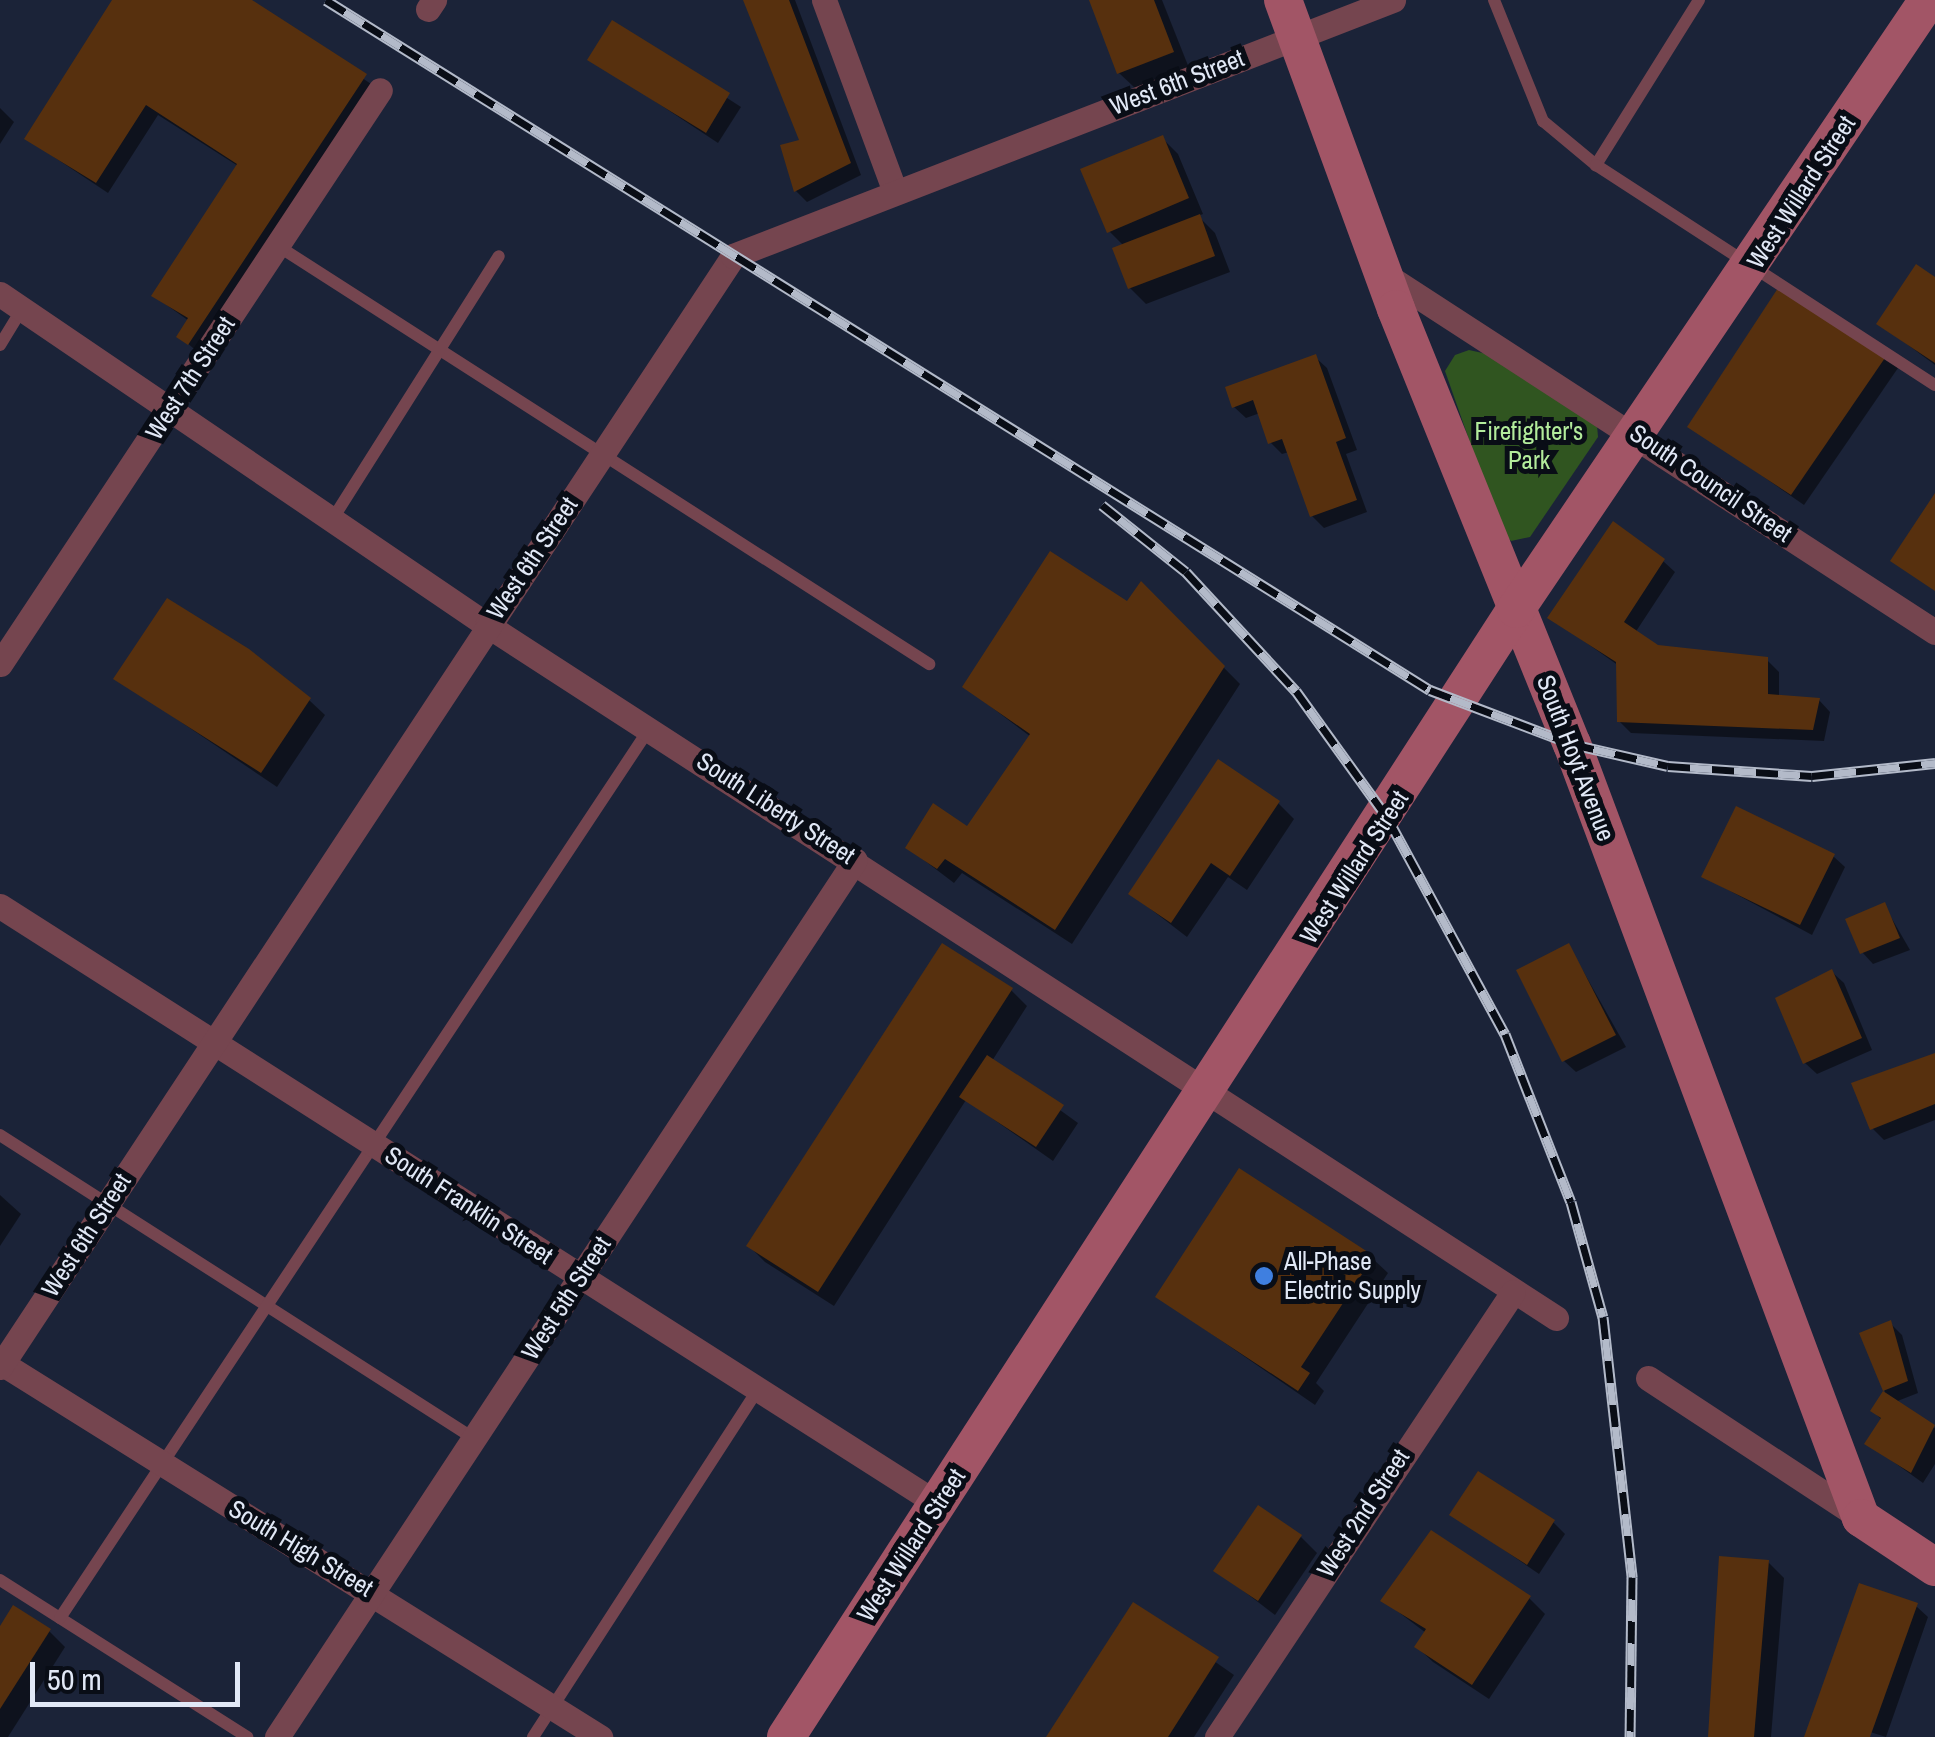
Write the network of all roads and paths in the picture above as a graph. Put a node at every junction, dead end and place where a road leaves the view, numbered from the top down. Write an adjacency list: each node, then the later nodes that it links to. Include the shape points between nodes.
1 (824, 0): 10 (street)
2 (1282, 0): 7 (street, South Hoyt Avenue)
3 (1393, 0): 7 (street)
4 (1494, 0): 9 (lane, via 1544,122)
5 (1699, 0): 9 (lane)
6 (1928, 0): 13 (street, West Willard Street)
7 (1297, 39): 10 (street, West 6th Street); 14 (street, South Hoyt Avenue)
8 (380, 90): 11 (street, West 7th Street)
9 (1596, 165): 13 (lane)
10 (894, 190): 22 (street, West 6th Street, via 733,256)
11 (278, 246): 18 (lane); 20 (street, West 7th Street)
12 (499, 256): 18 (lane)
13 (1751, 268): 19 (lane); 21 (street, West Willard Street)
14 (1384, 274): 21 (street, South Council Street); 24 (street, South Hoyt Avenue)
15 (0, 294): 16 (street, South Liberty Street)
16 (22, 309): 17 (lane); 20 (street, South Liberty Street)
17 (0, 345)
18 (440, 348): 22 (lane); 23 (lane)
19 (1935, 385)
20 (169, 411): 23 (street, South Liberty Street); 27 (street, West 7th Street)
21 (1637, 434): 24 (street, West Willard Street); 26 (street, South Council Street)
22 (601, 454): 25 (street, West 6th Street); 28 (lane)
23 (331, 522): 25 (street, South Liberty Street)
24 (1516, 609): 33 (street, West Willard Street); 47 (street, South Hoyt Avenue)
25 (487, 625): 29 (street, South Liberty Street); 32 (street, West 6th Street)
26 (1935, 632)
27 (3, 654)
28 (929, 664)
29 (650, 726): 30 (street, South Liberty Street); 35 (lane)
30 (855, 860): 33 (street, South Liberty Street); 37 (street, West 5th Street)
31 (0, 906): 32 (street, South Franklin Street)
32 (213, 1041): 35 (street, South Franklin Street); 36 (street, West 6th Street)
33 (1209, 1091): 38 (street, South Liberty Street); 46 (street, West Willard Street)
34 (0, 1135): 36 (lane)
35 (375, 1144): 37 (street, South Franklin Street); 39 (lane)
36 (106, 1204): 39 (lane); 41 (street, West 6th Street)
37 (580, 1276): 43 (street, South Franklin Street); 44 (street, West 5th Street)
38 (1513, 1292): 40 (street, South Liberty Street); 58 (street, West 2nd Street)
39 (266, 1306): 44 (lane); 45 (lane)
40 (1556, 1318)
41 (1, 1364): 45 (street, South High Street)
42 (1648, 1378): 47 (street)
43 (758, 1389): 46 (street, South Franklin Street); 52 (lane)
44 (473, 1438): 50 (street, West 5th Street)
45 (160, 1464): 50 (street, South High Street); 51 (lane)
46 (938, 1504): 57 (street, West Willard Street)
47 (1861, 1518): 48 (street)
48 (1935, 1567)
49 (0, 1580): 51 (lane)
50 (374, 1590): 52 (street, South High Street); 54 (street, West 5th Street)
51 (60, 1618): 53 (lane)
52 (554, 1706): 55 (lane); 56 (street, South High Street)
53 (247, 1737)
54 (277, 1737)
55 (532, 1737)
56 (600, 1737)
57 (786, 1737)
58 (1217, 1737)

